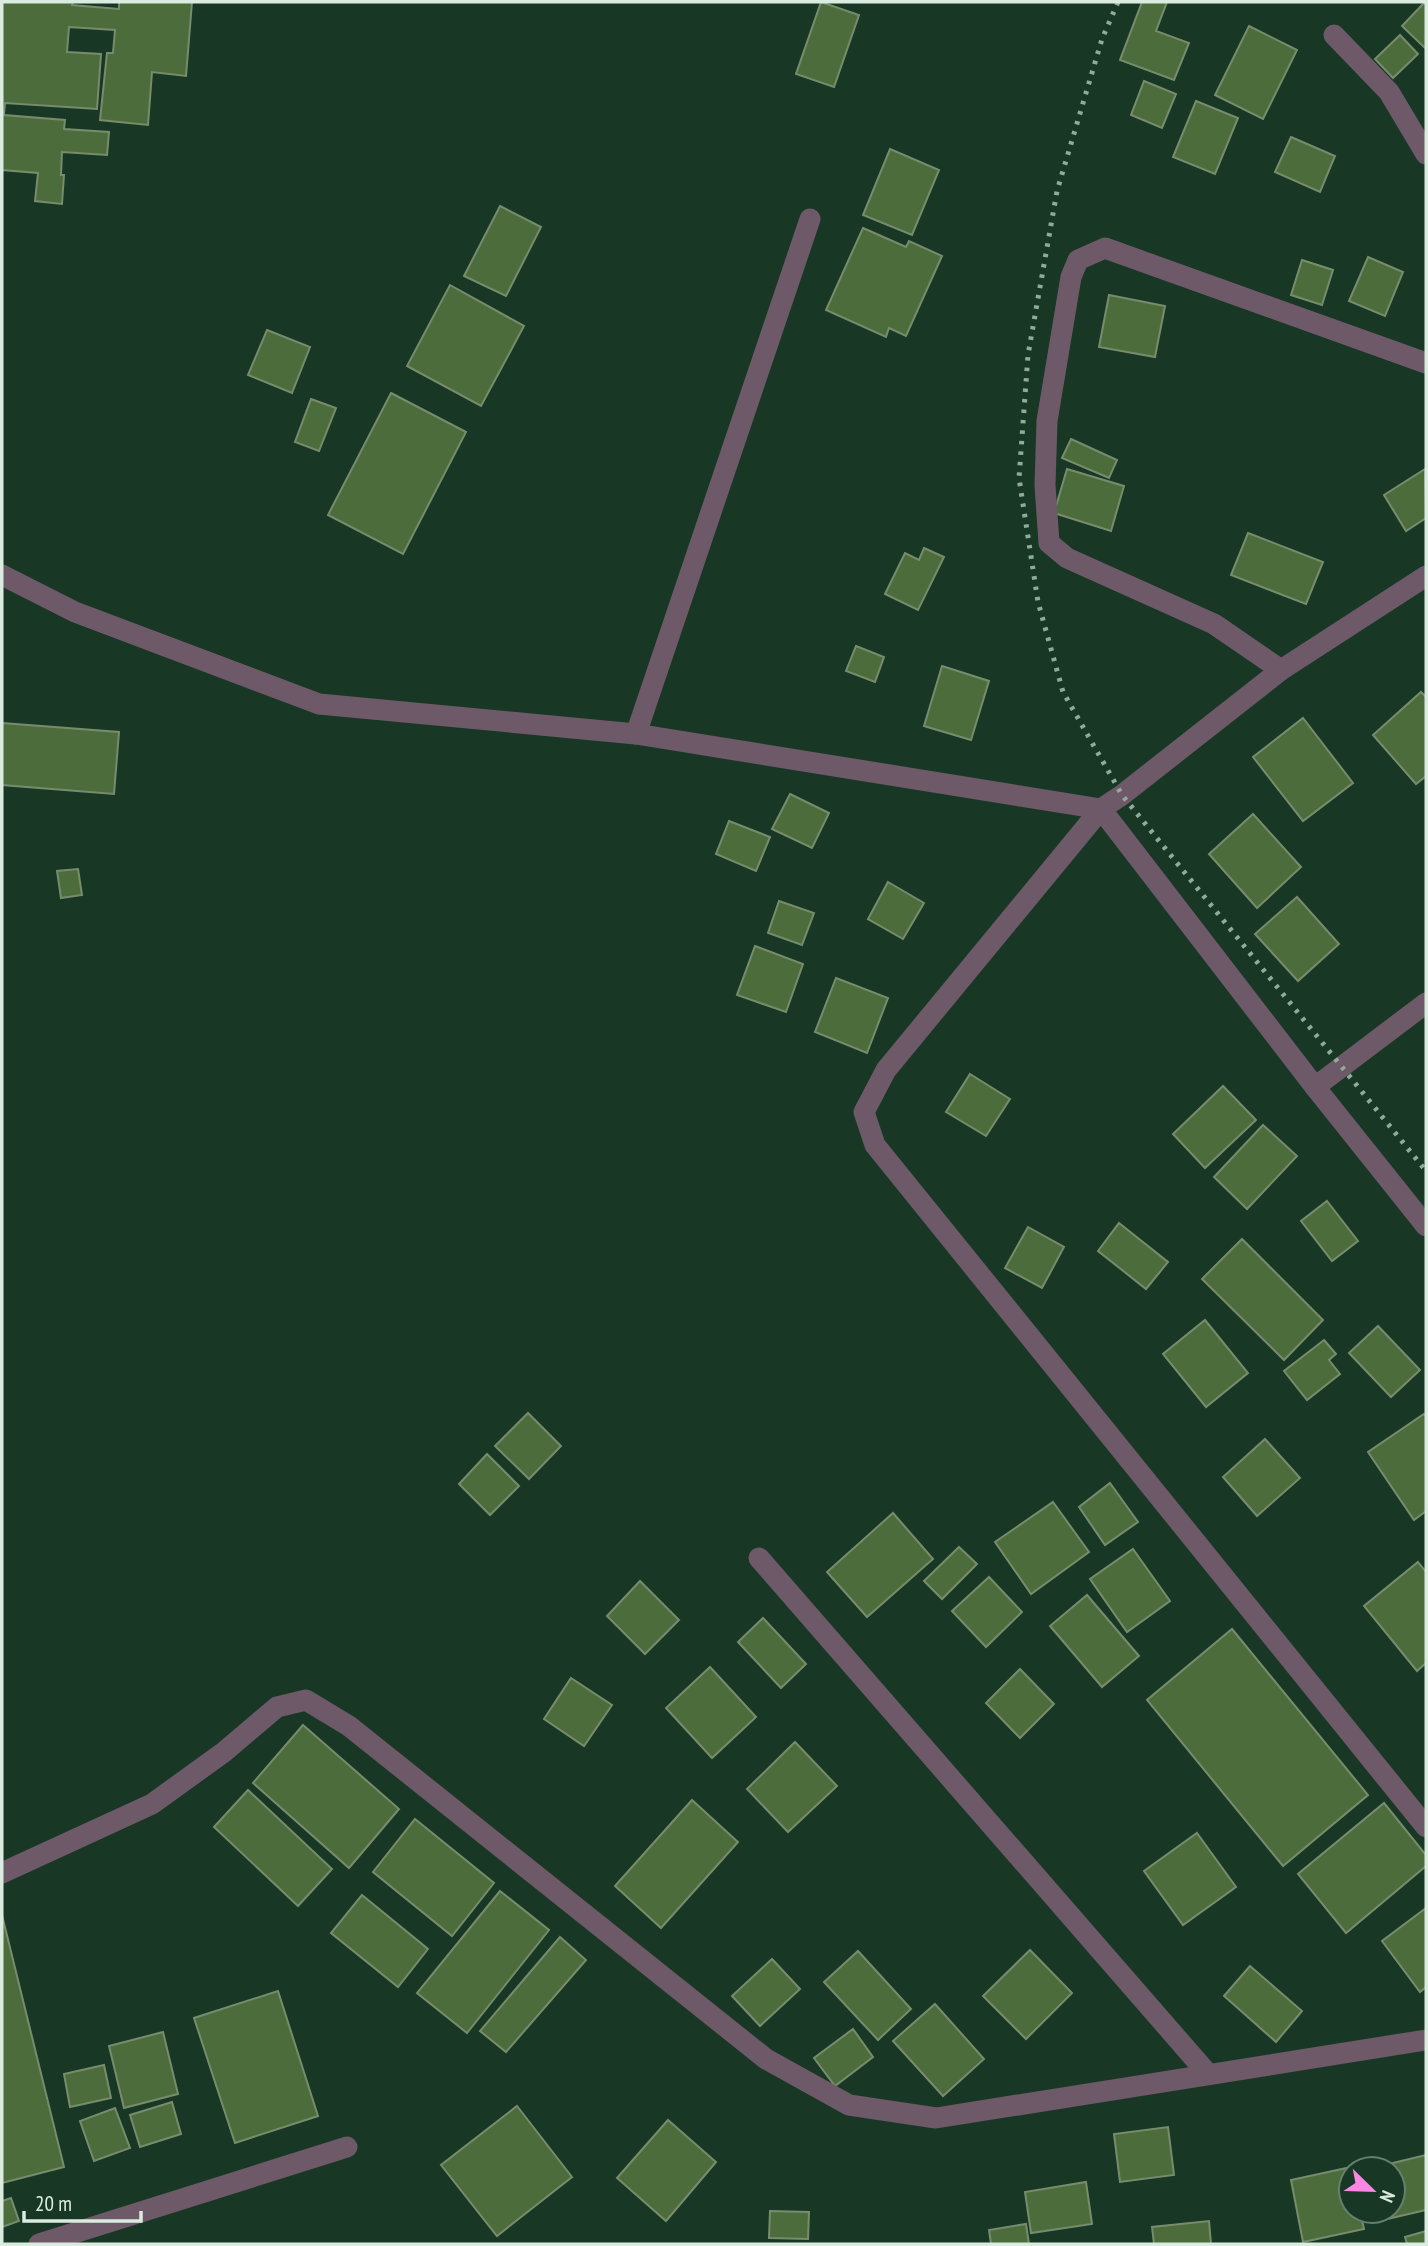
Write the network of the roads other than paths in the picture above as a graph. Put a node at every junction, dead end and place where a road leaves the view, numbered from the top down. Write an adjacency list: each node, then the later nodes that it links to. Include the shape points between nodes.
1 (1334, 35): 2 (street, via 1389,92)
2 (1426, 154)
3 (810, 219): 8 (street)
4 (1426, 363): 7 (street, via 1105,248 1078,260 1071,277 1047,421 1049,543 1068,558 1214,624)
5 (2, 575): 8 (street, via 75,612 318,704)
6 (1426, 576): 7 (street)
7 (1281, 670): 9 (street)
8 (636, 734): 9 (street)
9 (1101, 809): 11 (street); 14 (street, via 886,1070 864,1112 875,1145)
10 (1426, 1003): 11 (street)
11 (1315, 1087): 12 (street)
12 (1426, 1226)
13 (759, 1558): 17 (street)
14 (1426, 1827)
15 (2, 1873): 17 (street, via 152,1804 277,1707 306,1700 349,1726 766,2059 849,2105 936,2118)
16 (1426, 2040): 17 (street)
17 (1208, 2074)
18 (347, 2147): 19 (street)
19 (39, 2244)

